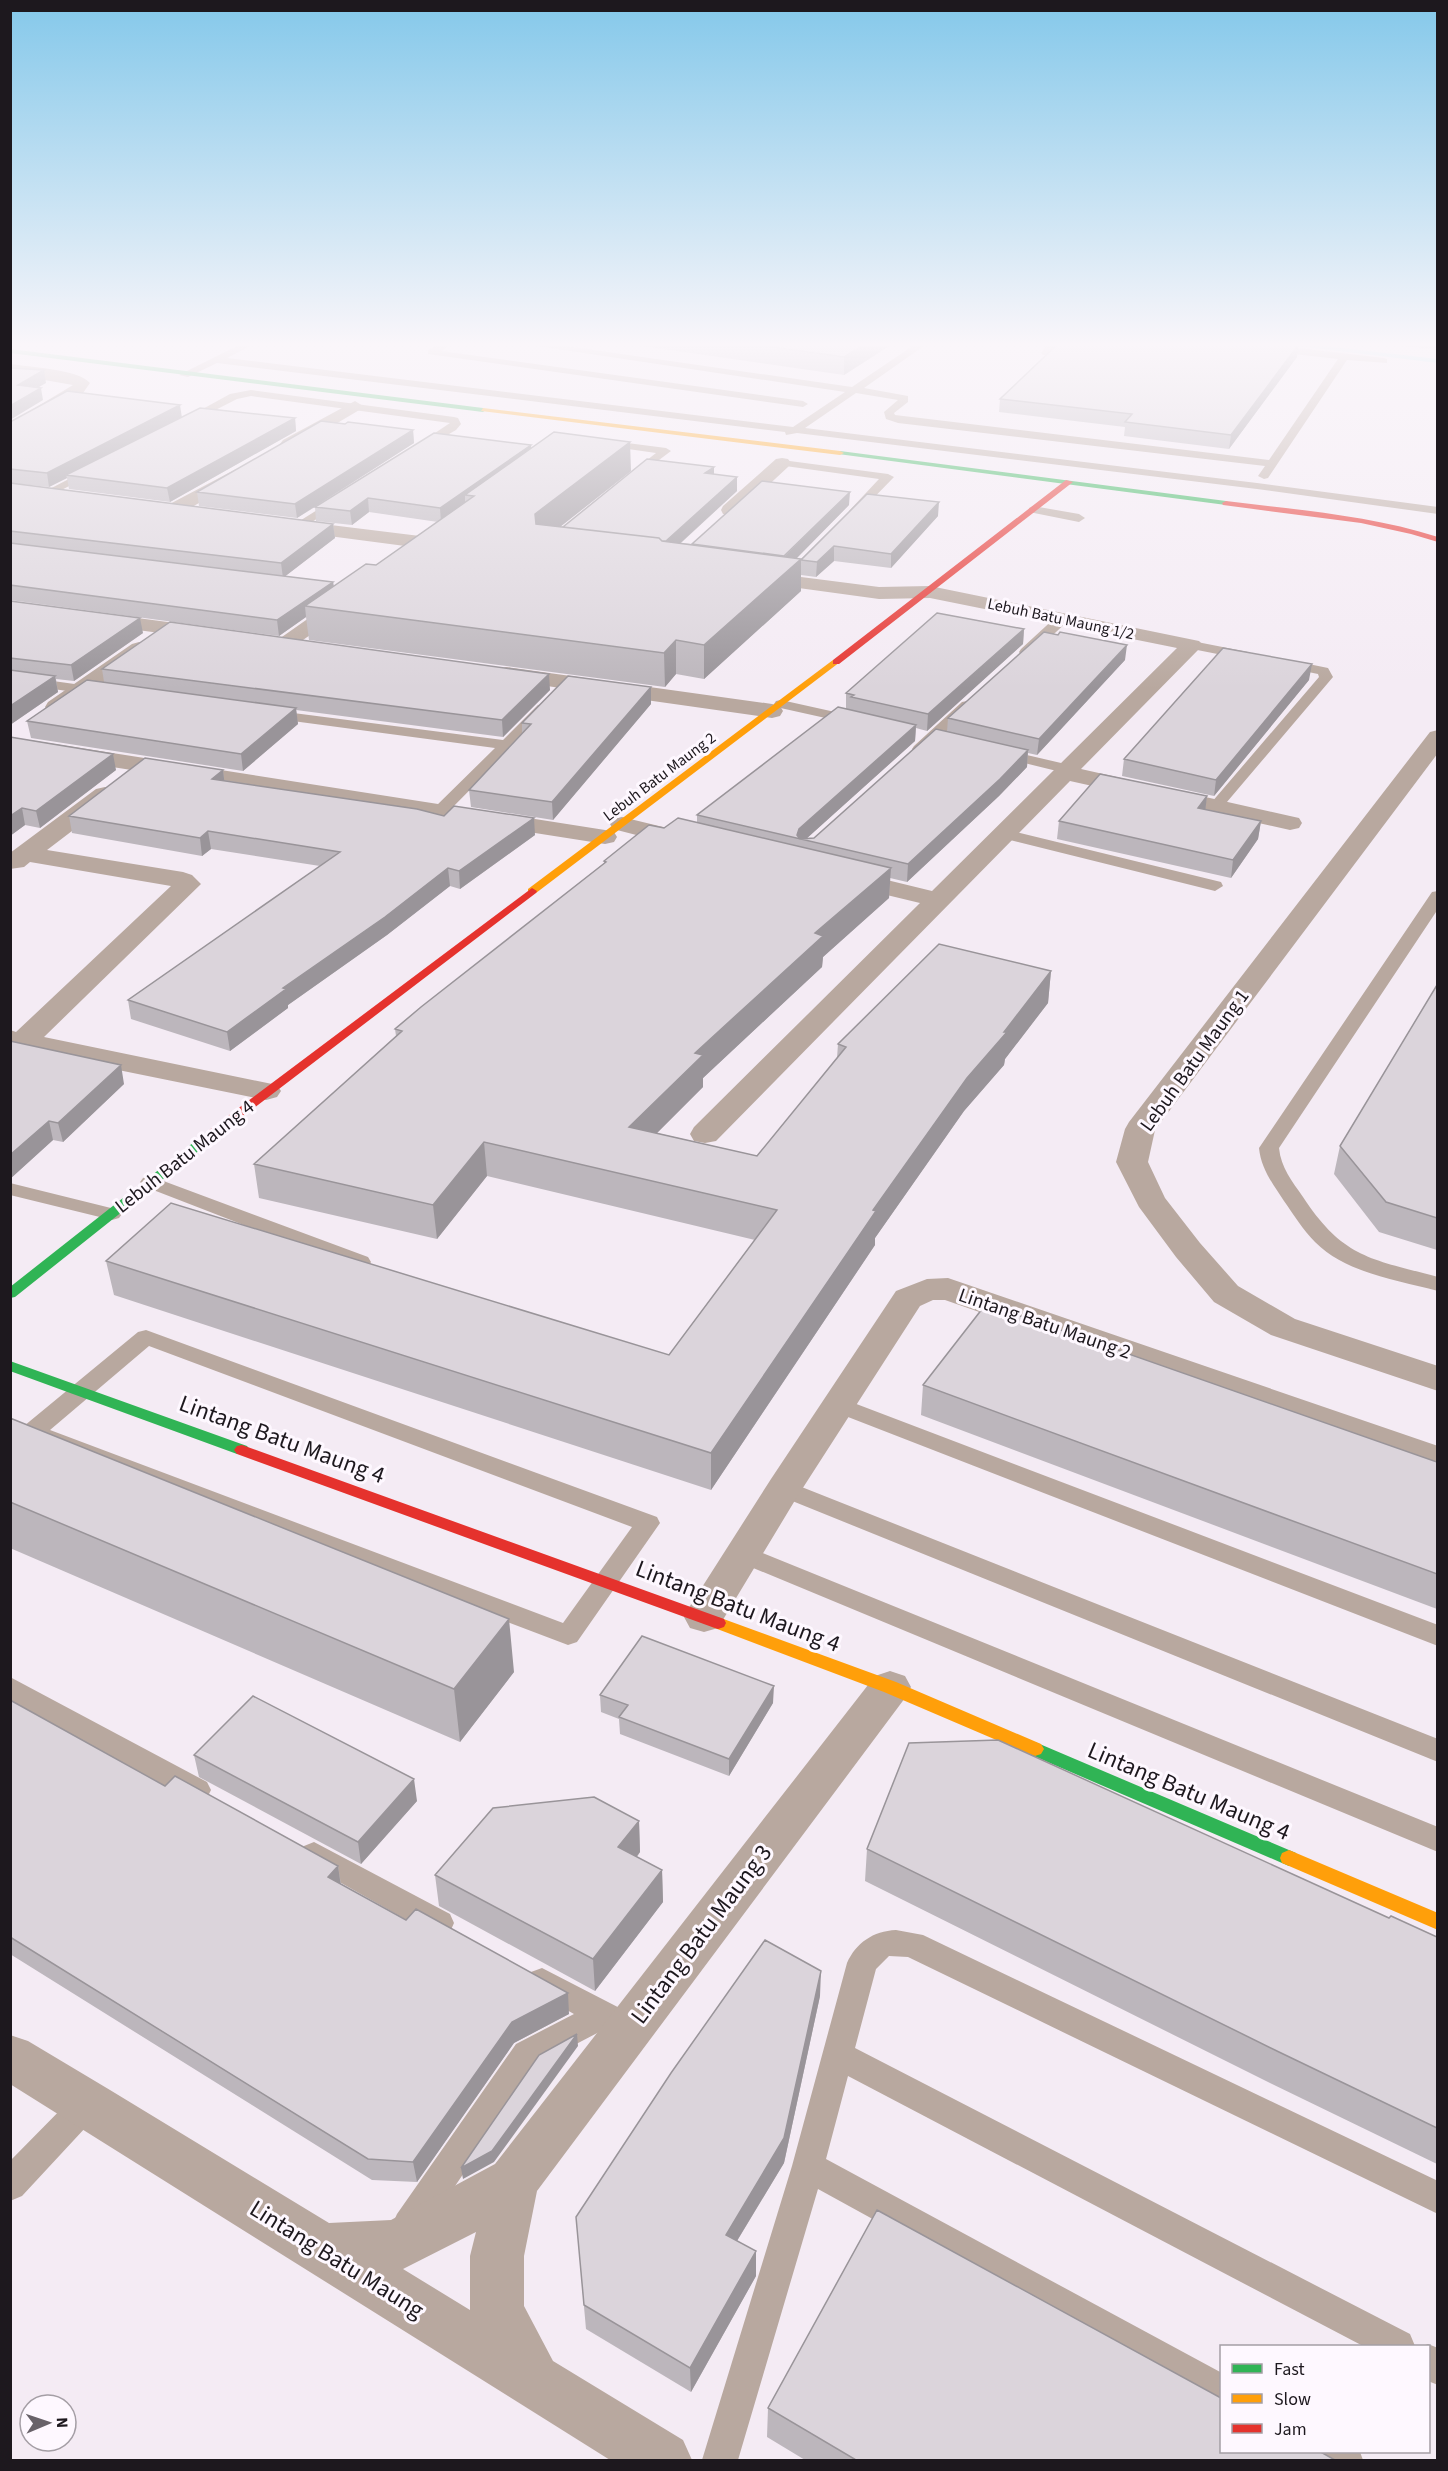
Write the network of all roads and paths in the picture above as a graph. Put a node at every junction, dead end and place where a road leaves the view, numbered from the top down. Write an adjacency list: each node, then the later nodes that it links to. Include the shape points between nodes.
1 (657, 458): 11 (lane)
2 (885, 458): 10 (street)
3 (1029, 458): 12 (lane)
4 (1224, 458): 8 (lane)
5 (1276, 458): 8 (lane)
6 (782, 463): 24 (lane, via 888,477); 25 (street)
7 (254, 464): 18 (street)
8 (1272, 464): 12 (lane)
9 (98, 467): 14 (lane)
10 (1069, 482): 19 (street, Lebuh Batu Maung 2); 28 (street, via 1378,524)
11 (621, 486)
12 (1257, 486): 20 (lane)
13 (22, 491): 14 (street)
14 (46, 494): 16 (street)
15 (344, 496): 26 (lane)
16 (81, 498)
17 (150, 507): 18 (street)
18 (173, 510): 21 (street)
19 (1033, 510): 22 (lane); 33 (street, Lebuh Batu Maung 2)
20 (1437, 511)
21 (207, 515)
22 (1079, 518)
23 (273, 524): 26 (street)
24 (840, 525)
25 (713, 526)
26 (296, 527): 29 (street)
27 (446, 530): 29 (street)
28 (1437, 540)
29 (428, 543): 30 (street)
30 (408, 557)
31 (738, 575): 33 (street, Lebuh Batu Maung 1/2, via 788,577 879,594)
32 (346, 592): 39 (street)
33 (930, 592): 35 (street, Lebuh Batu Maung 1/2); 49 (street, Lebuh Batu Maung 2)
34 (10, 607): 36 (street)
35 (1063, 618): 40 (street, Lebuh Batu Maung 1/2); 42 (lane)
36 (167, 629): 37 (street); 46 (street)
37 (226, 636)
38 (262, 640): 39 (street)
39 (286, 644): 41 (street)
40 (1192, 645): 62 (street); 63 (lane, via 1316,669 1326,677)
41 (309, 647)
42 (1010, 666)
43 (486, 671): 45 (street)
44 (10, 679): 46 (lane)
45 (568, 682): 49 (street); 58 (lane)
46 (81, 689): 47 (lane); 52 (street)
47 (105, 692)
48 (975, 698): 55 (lane)
49 (776, 707): 51 (lane); 66 (street, Lebuh Batu Maung 2)
50 (258, 712): 58 (lane)
51 (873, 724)
52 (25, 728)
53 (908, 732): 55 (lane)
54 (1437, 737): 84 (street, Lebuh Batu Maung 1, via 1140,1129 1132,1162 1150,1200 1226,1294 1283,1327)
55 (931, 738): 56 (lane); 60 (lane)
56 (954, 743)
57 (10, 744): 61 (street)
58 (506, 745): 64 (lane)
59 (989, 750): 62 (lane)
60 (906, 760)
61 (142, 765): 64 (street); 69 (street)
62 (1067, 771): 63 (street); 67 (street)
63 (1216, 806): 65 (street)
64 (439, 812): 66 (street)
65 (1290, 823)
66 (614, 831): 68 (street); 75 (street, Lebuh Batu Maung 2)
67 (1004, 834): 71 (lane); 73 (street)
68 (712, 846)
69 (18, 860): 74 (street, via 183,880 188,884)
70 (825, 873): 73 (street)
71 (1215, 886)
72 (1437, 897): 81 (lane, via 1269,1148 1269,1161 1325,1240 1342,1253)
73 (938, 900): 76 (street)
74 (17, 1040): 75 (street, Lebuh Batu Maung 4)
75 (266, 1091): 77 (street, Lebuh Batu Maung 4)
76 (705, 1134)
77 (150, 1182): 79 (street, Lebuh Batu Maung 4); 80 (lane)
78 (10, 1189): 79 (lane)
79 (112, 1214): 82 (street, Lebuh Batu Maung 4)
80 (374, 1268)
81 (1437, 1284)
82 (10, 1294)
83 (10, 1366): 85 (street, Lintang Batu Maung 4)
84 (1437, 1379)
85 (82, 1390): 90 (street, Lintang Batu Maung 4); 90 (lane, via 146,1337 648,1523); 90 (lane, via 32,1432 568,1635)
86 (838, 1405): 87 (street, Lintang Batu Maung 2, via 908,1299 927,1290 948,1289); 88 (street, Lintang Batu Maung 2); 92 (lane)
87 (1437, 1460)
88 (784, 1488): 89 (street, Lintang Batu Maung 2); 95 (lane)
89 (743, 1554): 91 (street, Lintang Batu Maung 2); 97 (lane)
90 (605, 1581): 91 (street, Lintang Batu Maung 4)
91 (704, 1617): 94 (street, Lintang Batu Maung 4)
92 (1437, 1636)
93 (10, 1687): 96 (lane)
94 (890, 1687): 99 (street, Lintang Batu Maung 4); 102 (street, Lintang Batu Maung 3)
95 (1437, 1751)
96 (219, 1802)
97 (1437, 1840)
98 (291, 1842): 100 (lane)
99 (1437, 1922)
100 (458, 1934)
101 (520, 1968): 102 (lane)
102 (616, 2021): 107 (street, Lintang Batu Maung 3); 110 (lane, via 527,2054)
103 (838, 2055): 106 (lane); 109 (lane, via 862,1963 872,1949 883,1944 912,1944); 112 (lane)
104 (10, 2057): 105 (street, Lintang Batu Maung)
105 (88, 2103): 108 (lane); 111 (street, Lintang Batu Maung)
106 (808, 2166): 114 (lane); 116 (lane)
107 (513, 2181): 110 (street, Lintang Batu Maung 3); 113 (street, Lintang Batu Maung 3, via 497,2256 497,2310)
108 (10, 2185)
109 (1437, 2198)
110 (395, 2246): 111 (street, Lintang Batu Maung 3)
111 (322, 2249): 113 (street, Lintang Batu Maung)
112 (1396, 2345)
113 (535, 2384): 115 (street, Lintang Batu Maung)
114 (1220, 2392)
115 (663, 2460)
116 (720, 2460)

